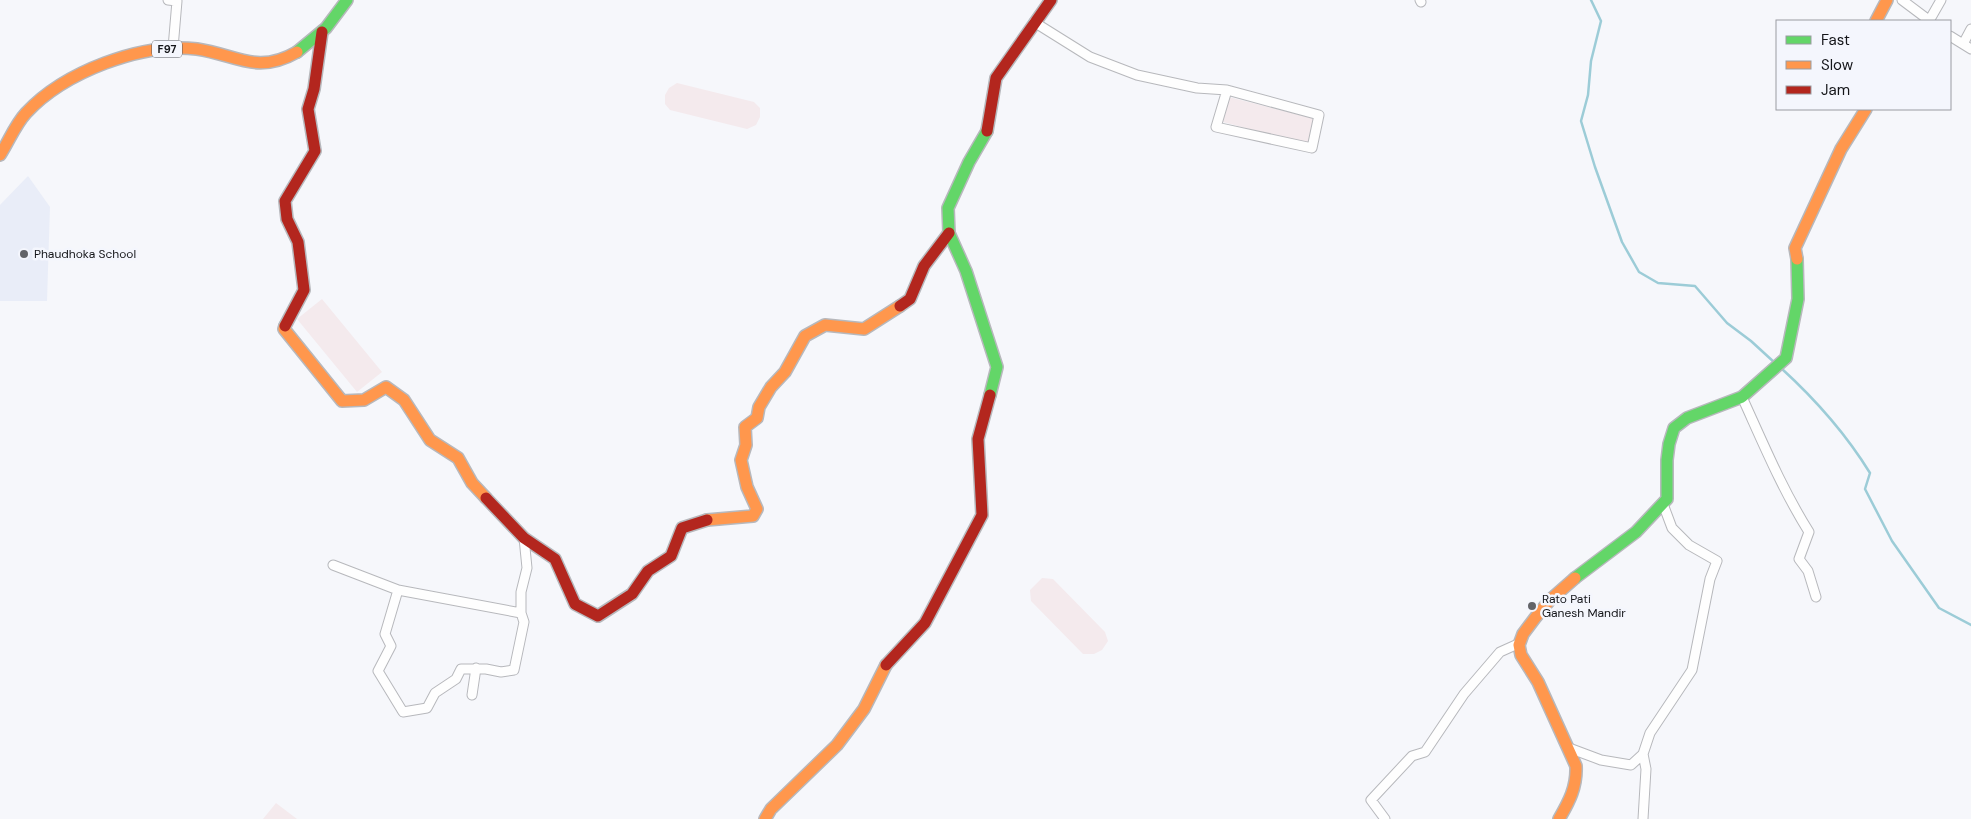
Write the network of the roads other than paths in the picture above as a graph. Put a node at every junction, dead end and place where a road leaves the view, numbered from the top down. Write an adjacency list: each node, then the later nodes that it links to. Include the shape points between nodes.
1 (168, 0): 15 (street, via 177,1)
2 (348, 0): 12 (main road, F97)
3 (1051, 0): 10 (main road)
4 (1887, 0): 7 (main road)
5 (1902, 0): 8 (street)
6 (1941, 0): 9 (street)
7 (1877, 20)
8 (1928, 20)
9 (1930, 20)
10 (1034, 22): 17 (street, via 1090,57 1137,75 1196,88); 20 (main road, via 996,78 986,135 969,162 948,208)
11 (1971, 29): 14 (street)
12 (322, 32): 15 (main road, F97, via 294,54 277,62 257,64 195,49); 23 (main road, via 308,109 315,151 285,201 287,219 298,242 304,290 284,328 342,401 364,400 386,388 404,400 430,440 458,458 472,483)
13 (1951, 37): 14 (street)
14 (1963, 44): 16 (street)
15 (173, 48): 19 (main road, F97, via 102,64 66,83 27,112)
16 (1971, 49)
17 (1227, 90): 17 (street, via 1319,114 1312,148 1216,127)
18 (1865, 110): 21 (main road, via 1841,149 1795,248 1798,299 1786,358)
19 (0, 155)
20 (949, 233): 23 (main road, via 924,266 910,299 864,329 825,325 805,336 785,372 759,407 757,418 744,427 746,445 741,460 747,487 757,509 753,516 702,520 682,528 671,556 648,571 632,594 598,616 575,604 555,559); 33 (main road, via 966,271 997,367 978,439 982,515 925,623 887,662 864,710 837,745 771,809)
21 (1742, 397): 22 (main road, via 1687,418 1674,428 1667,460 1668,496); 26 (street, via 1778,477 1810,532 1798,559 1808,571)
22 (1663, 504): 28 (main road, via 1619,546 1558,590 1522,635); 32 (street, via 1672,528 1689,545 1717,561 1710,579 1692,670 1650,733)
23 (524, 538): 27 (street, via 527,568 521,592)
24 (332, 565): 25 (street)
25 (398, 590): 27 (street); 29 (street, via 385,634 391,646 378,671 403,712 427,708 436,693 456,679 461,669)
26 (1816, 597)
27 (521, 613): 29 (street, via 524,622 514,670 501,672)
28 (1520, 643): 31 (main road, via 1522,656 1537,678); 34 (street, via 1500,652 1464,694 1425,752 1412,756 1371,800)
29 (476, 668): 30 (street)
30 (472, 695)
31 (1569, 748): 32 (street, via 1601,760 1631,765); 35 (main road, via 1576,762 1578,778)
32 (1643, 754): 36 (street, via 1646,768)
33 (765, 819)
34 (1385, 819)
35 (1559, 819)
36 (1643, 819)

